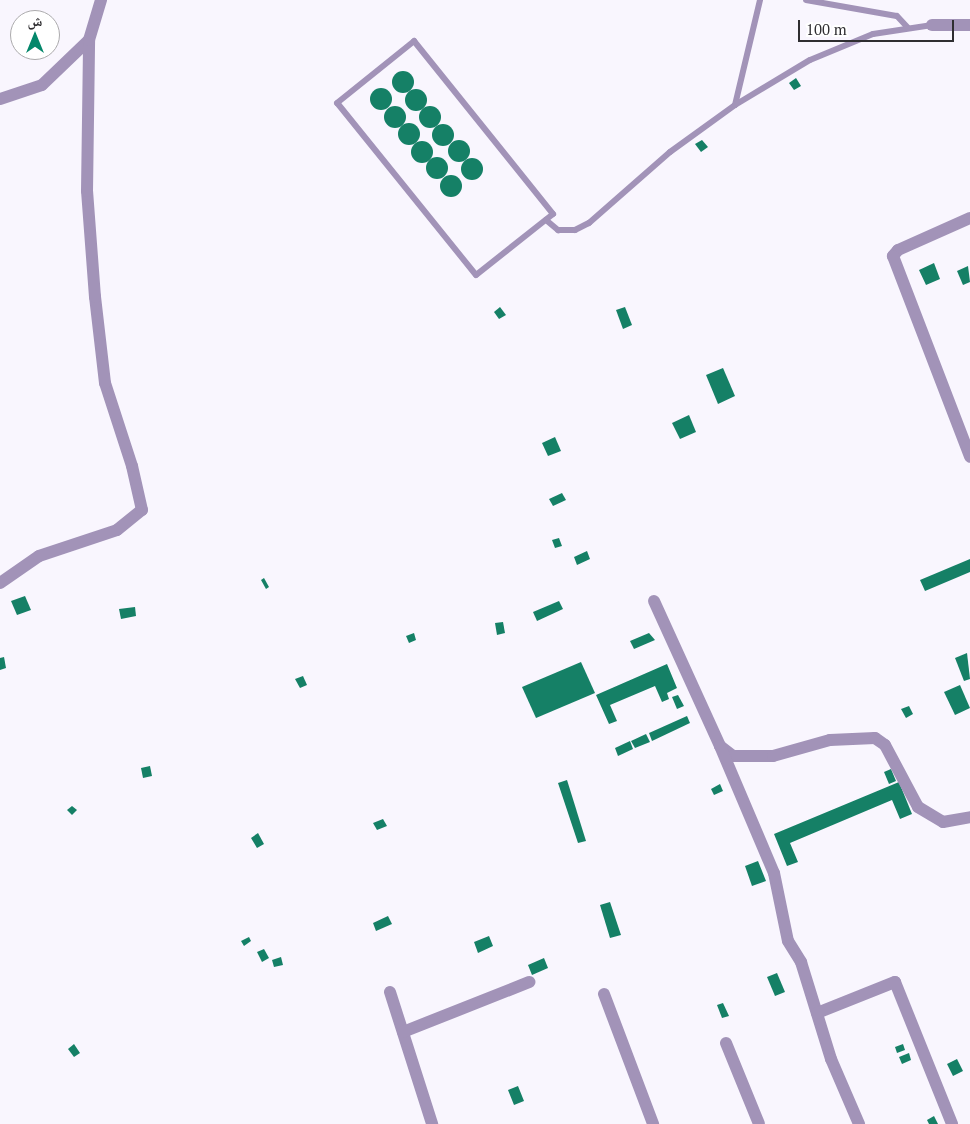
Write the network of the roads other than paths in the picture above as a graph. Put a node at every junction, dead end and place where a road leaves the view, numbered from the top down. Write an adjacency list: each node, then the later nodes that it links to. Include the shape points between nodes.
1 (100, 0): 7 (street)
2 (760, 0): 9 (lane)
3 (806, 0): 6 (lane, via 897,16)
4 (932, 25): 5 (street); 6 (lane)
5 (970, 25)
6 (908, 28): 9 (lane, via 873,34 842,45 810,60)
7 (89, 40): 8 (street, via 42,85); 13 (street, via 87,191 95,297 105,383 132,466 142,510 117,530 25,563)
8 (0, 98)
9 (735, 105): 11 (lane, via 670,152 589,224 574,230 558,230)
10 (970, 218): 12 (street, via 898,250 893,256)
11 (546, 220): 11 (lane, via 476,276 337,103 414,41 553,214)
12 (970, 457)
13 (0, 583)
14 (654, 600): 15 (street)
15 (720, 746): 16 (street, via 732,756 752,758 830,740 875,738 885,746 918,807 943,822); 20 (street, via 774,873 788,941 801,962)
16 (970, 816)
17 (529, 982): 21 (street)
18 (390, 992): 21 (street)
19 (604, 994): 24 (street)
20 (817, 1013): 26 (street, via 831,1059); 27 (street, via 895,982)
21 (403, 1032): 23 (street)
22 (726, 1043): 25 (street)
23 (432, 1124)
24 (654, 1124)
25 (759, 1124)
26 (859, 1124)
27 (952, 1124)

